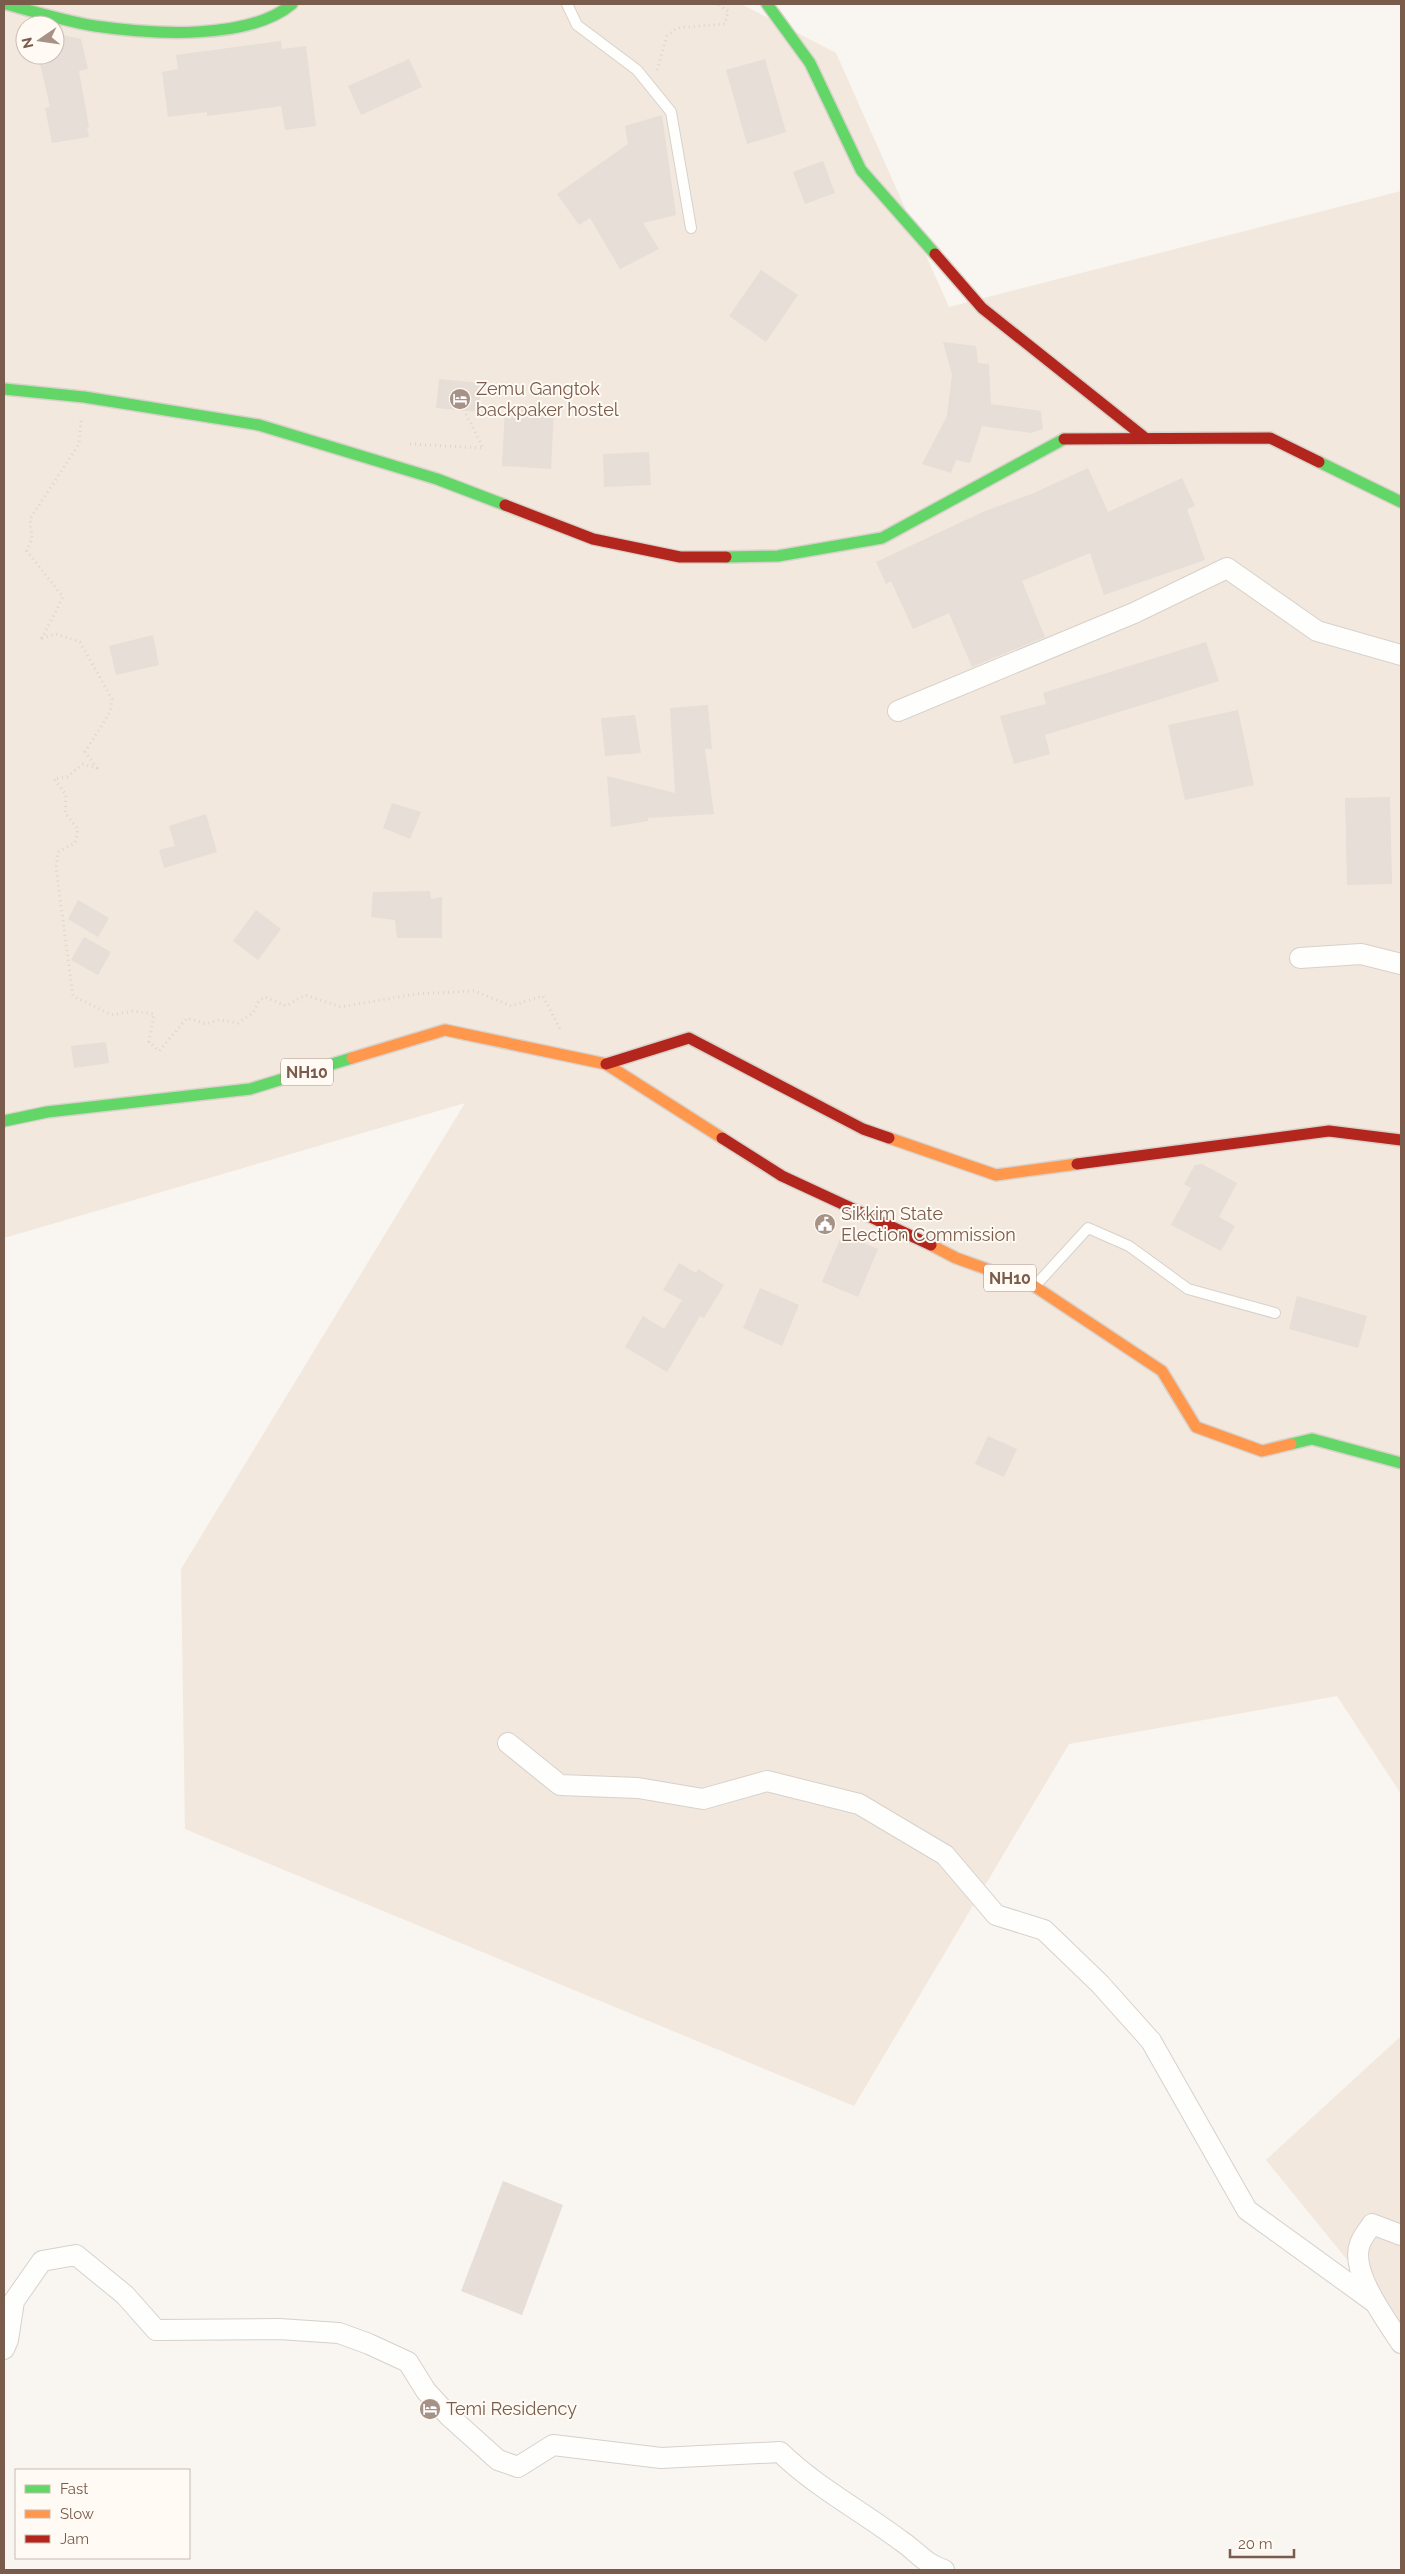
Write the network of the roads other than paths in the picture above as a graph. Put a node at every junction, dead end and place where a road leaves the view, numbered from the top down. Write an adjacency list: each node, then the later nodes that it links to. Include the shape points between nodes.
1 (6, 4): 2 (main road, via 121,29 223,30 256,24)
2 (292, 4)
3 (567, 4): 5 (lane, via 577,25 638,70 671,112)
4 (767, 4): 7 (main road, via 810,63 861,170 982,308)
5 (691, 228)
6 (4, 389): 7 (main road, via 84,397 259,426 437,479 592,539 680,557 778,556 882,538 1066,438)
7 (1144, 437): 8 (main road, via 1270,438)
8 (1401, 502)
9 (1401, 655): 10 (street, via 1317,631 1227,568 1134,613)
10 (898, 711)
11 (1300, 958): 12 (street, via 1361,954)
12 (1401, 964)
13 (606, 1064): 14 (main road, NH10, via 445,1030 250,1089 47,1112); 15 (main road, via 689,1038 863,1129 996,1175 1329,1132); 16 (main road, NH10, via 782,1176 956,1258)
14 (4, 1121)
15 (1401, 1140)
16 (1034, 1286): 17 (lane, via 1088,1228 1129,1246 1188,1289); 18 (main road, NH10, via 1162,1371 1196,1427 1262,1451 1312,1439)
17 (1275, 1313)
18 (1401, 1463)
19 (508, 1744): 21 (street, via 560,1784 638,1788 703,1800 767,1781 859,1804 945,1855 996,1915 1044,1930 1100,1984 1151,2041 1247,2210)
20 (1401, 2235): 21 (street, via 1372,2224 1359,2245 1358,2261)
21 (1374, 2302): 22 (street)
22 (1401, 2343)
23 (4, 2349): 24 (street, via 14,2301 42,2261 76,2255 125,2296 156,2330 279,2329 339,2333 408,2362 426,2391 449,2416 498,2460 518,2466 553,2445 661,2458 780,2452 802,2474 902,2541)
24 (929, 2568)

